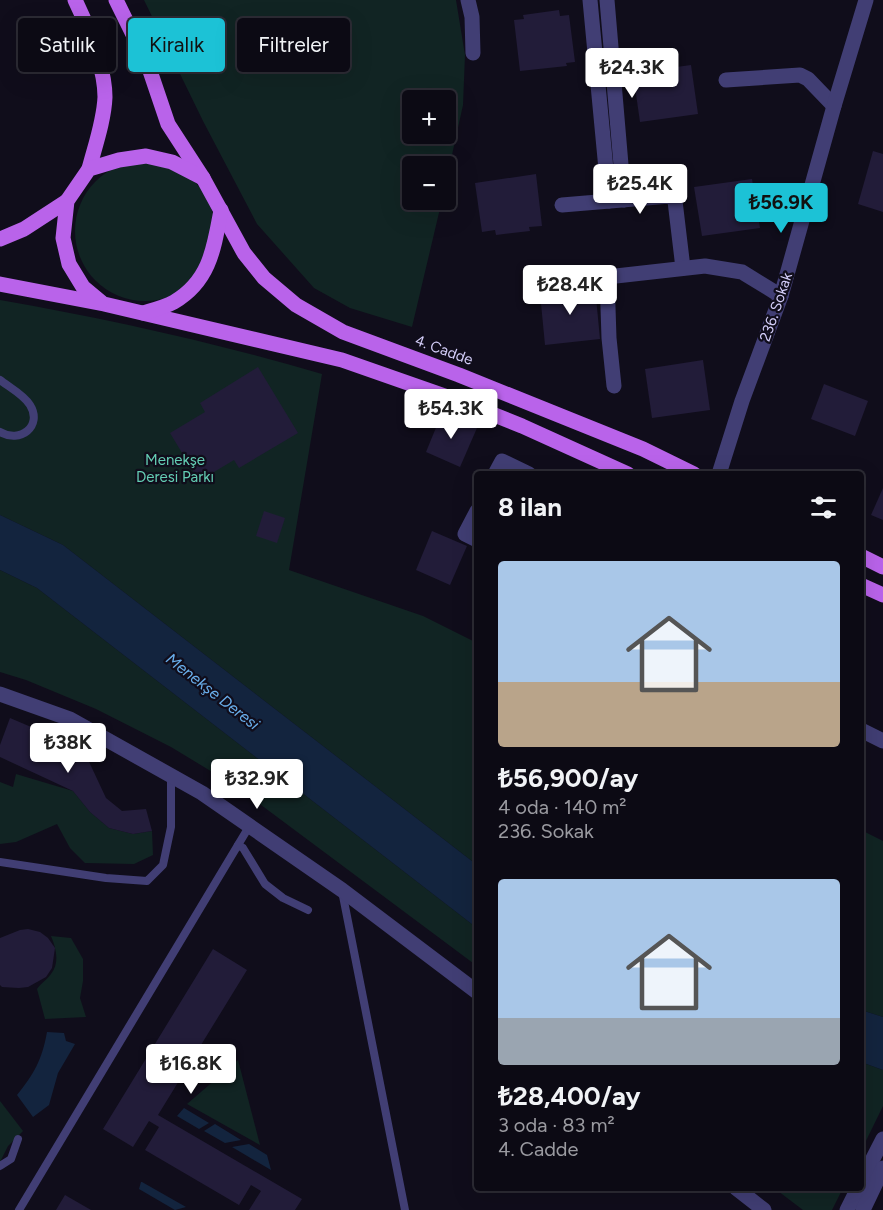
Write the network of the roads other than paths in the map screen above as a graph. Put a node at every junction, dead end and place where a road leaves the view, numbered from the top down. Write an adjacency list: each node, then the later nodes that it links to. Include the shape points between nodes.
1 (75, 0): 10 (main road, via 102,69 105,98)
2 (116, 0): 11 (main road, via 148,65 168,124)
3 (468, 0): 7 (street)
4 (590, 0): 13 (street)
5 (607, 0): 13 (street)
6 (866, 0): 9 (street, 236. Sokak)
7 (473, 53)
8 (726, 80): 9 (street, via 800,75)
9 (834, 106): 19 (street, 236. Sokak)
10 (89, 169): 11 (main road, via 146,156 172,162); 12 (main road)
11 (203, 177): 15 (main road)
12 (67, 201): 16 (main road, via 24,229); 20 (main road, via 63,238 69,264 83,286)
13 (617, 201): 14 (street); 17 (street, via 670,196 675,201)
14 (562, 205)
15 (221, 210): 21 (main road, via 208,267 193,288 173,303); 28 (main road, 4. Cadde, via 244,253 264,278 296,305 343,332 503,392)
16 (0, 239)
17 (683, 268): 19 (street, via 705,266 742,272); 23 (street, via 607,277)
18 (0, 284): 20 (main road)
19 (781, 296): 29 (street, 236. Sokak)
20 (104, 304): 21 (main road)
21 (143, 313): 27 (main road, via 342,360 462,402)
22 (0, 380): 24 (lane, via 27,400 33,419 22,435 11,437)
23 (614, 386)
24 (0, 432)
25 (497, 471): 26 (street, via 502,461)
26 (523, 471)
27 (621, 471)
28 (688, 471)
29 (720, 471)
30 (474, 517): 31 (street, via 465,534)
31 (474, 538)
32 (864, 558): 33 (main road)
33 (883, 567)
34 (864, 586): 35 (main road)
35 (883, 595)
36 (0, 694): 39 (street, via 70,718)
37 (864, 732): 38 (street)
38 (883, 741)
39 (171, 775): 40 (street); 42 (lane, via 171,827 163,865 147,881)
40 (250, 825): 41 (lane); 43 (street)
41 (238, 845): 44 (lane, via 265,884); 53 (lane)
42 (0, 862)
43 (342, 890): 45 (street); 54 (lane)
44 (308, 910)
45 (474, 990)
46 (18, 1139): 48 (lane, via 11,1160)
47 (883, 1139): 50 (street)
48 (0, 1166)
49 (883, 1168): 57 (street)
50 (864, 1176)
51 (740, 1191): 55 (street)
52 (856, 1191): 56 (street)
53 (19, 1210)
54 (405, 1210)
55 (764, 1210)
56 (847, 1210)
57 (863, 1210)

